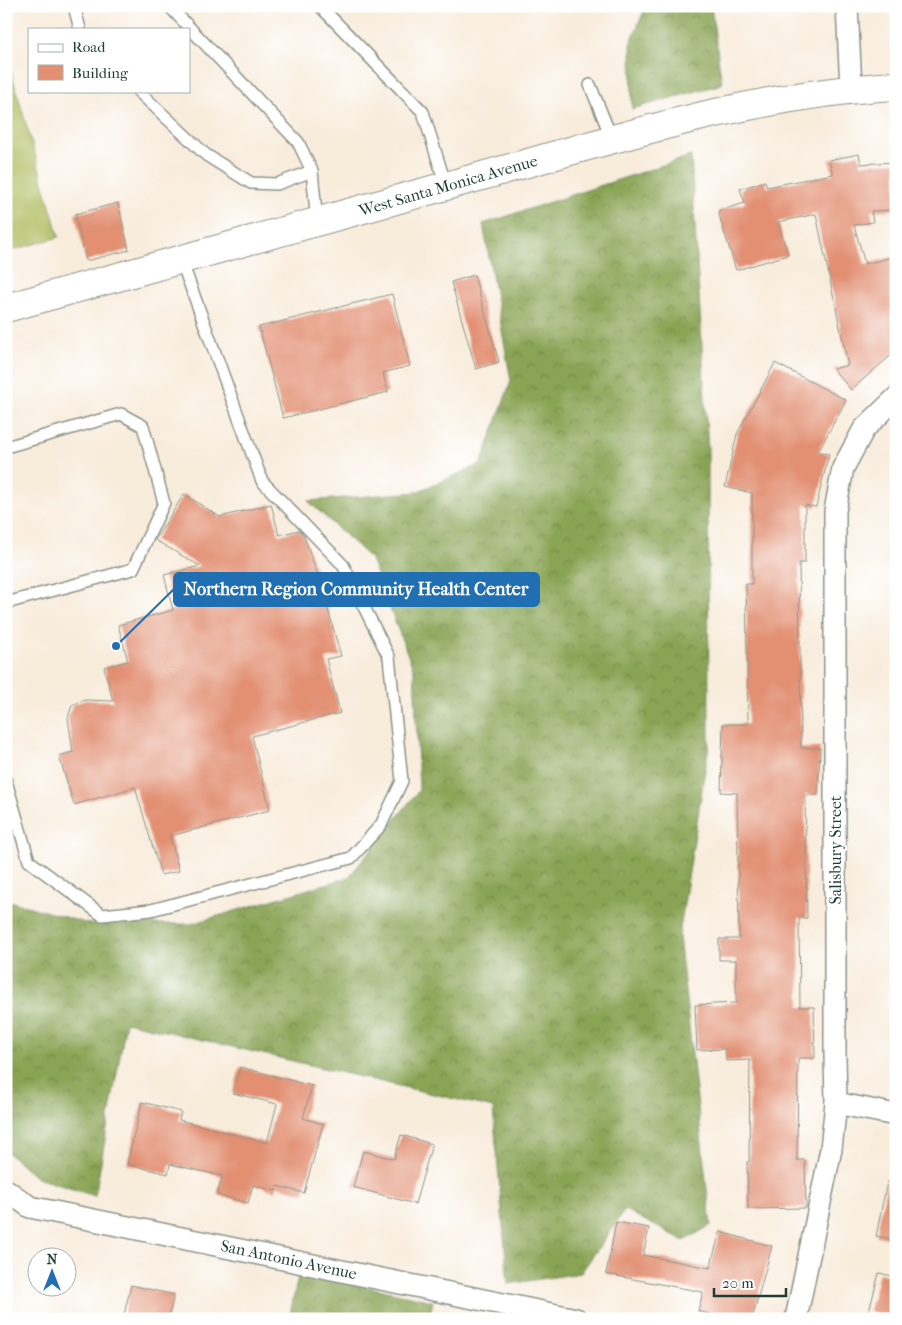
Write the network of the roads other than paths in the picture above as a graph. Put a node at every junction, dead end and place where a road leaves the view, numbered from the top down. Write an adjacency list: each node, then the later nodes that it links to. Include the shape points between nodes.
1 (78, 6): 5 (lane, via 75,10)
2 (170, 6): 11 (lane, via 298,142)
3 (320, 6): 12 (lane, via 423,112)
4 (847, 6): 8 (street)
5 (80, 28)
6 (590, 85): 10 (lane)
7 (896, 86): 8 (main road, West Santa Monica Avenue)
8 (851, 88): 10 (main road, West Santa Monica Avenue, via 740,108)
9 (139, 92): 11 (lane, via 206,154 251,183 277,184)
10 (612, 139): 12 (main road, West Santa Monica Avenue)
11 (312, 171): 13 (lane)
12 (446, 186): 13 (main road, West Santa Monica Avenue)
13 (317, 222): 14 (main road, West Santa Monica Avenue)
14 (181, 260): 15 (main road, West Santa Monica Avenue); 19 (lane, via 262,481 342,565 389,657 402,781 381,825 351,858 151,910 102,915 29,862)
15 (6, 308)
16 (896, 398): 20 (street, Salisbury Street, via 864,429 843,468 835,511)
17 (6, 447): 18 (lane, via 121,414 143,426 164,503 133,569)
18 (6, 603)
19 (6, 781)
20 (836, 1103): 21 (street); 25 (street, Salisbury Street, via 831,1148)
21 (896, 1115)
22 (6, 1190): 23 (street, San Antonio Avenue, via 30,1207)
23 (525, 1313): 24 (street, San Antonio Avenue)
24 (576, 1319)
25 (796, 1319)

